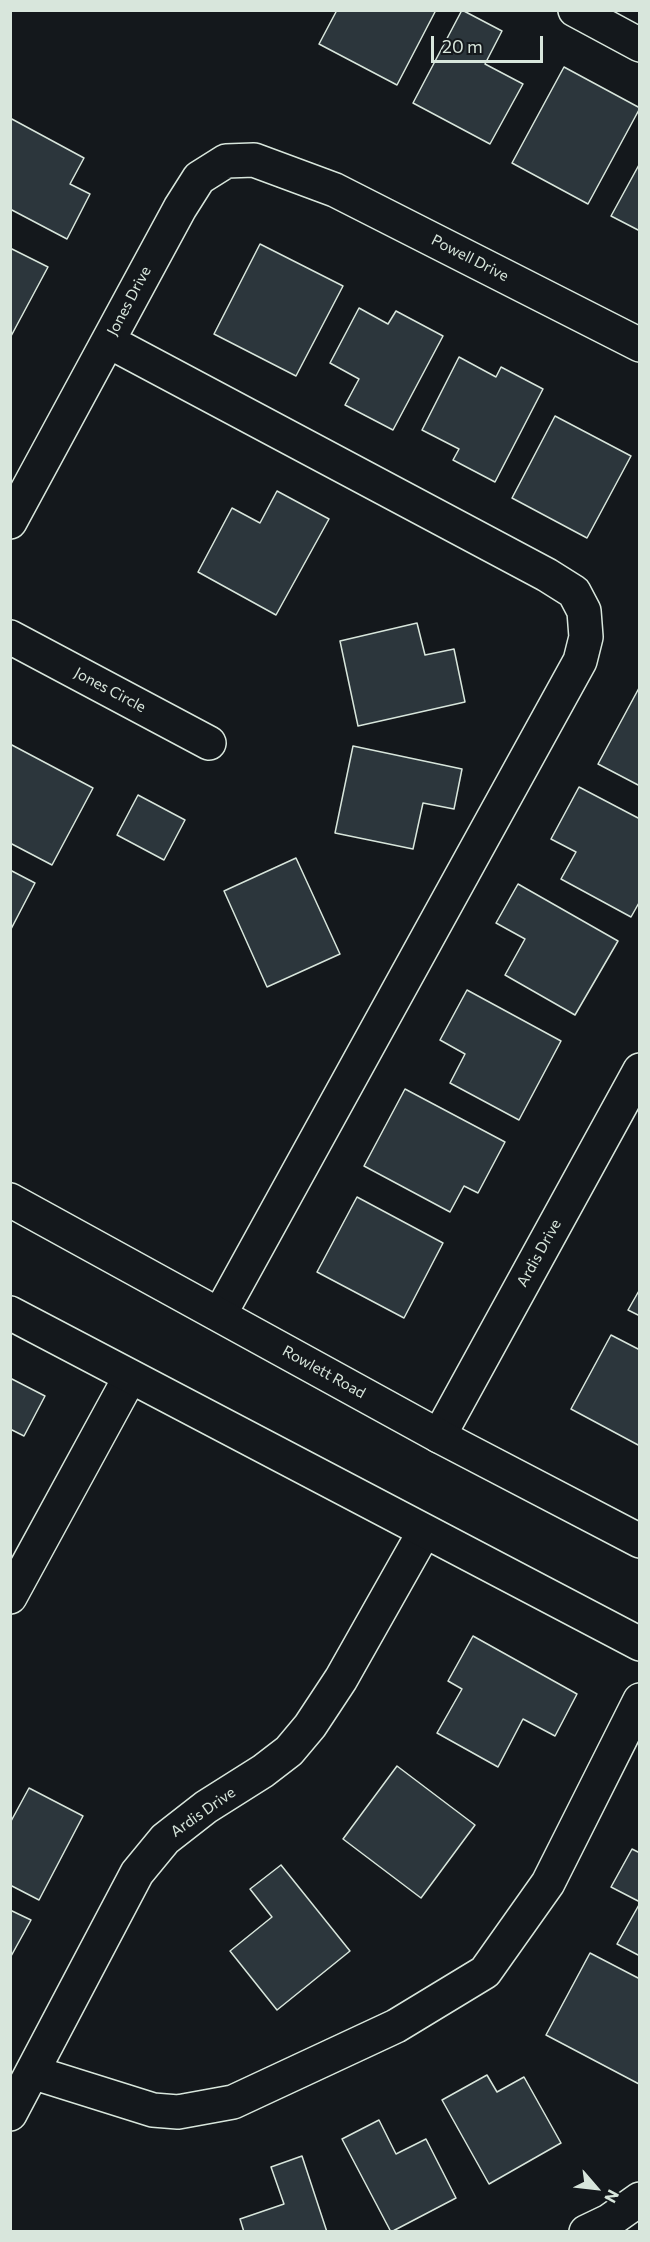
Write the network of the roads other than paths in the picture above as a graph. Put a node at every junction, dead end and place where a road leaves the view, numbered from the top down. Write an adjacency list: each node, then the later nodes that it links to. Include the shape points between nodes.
1 (575, 10): 2 (street)
2 (639, 45)
3 (298, 177): 4 (street, Jones Drive, via 254,160 226,161 199,178); 5 (street, Powell Drive, via 335,190)
4 (108, 341): 6 (street, Jones Drive); 12 (street, via 547,575 574,592 584,611 586,637 580,661)
5 (639, 345)
6 (10, 522)
7 (10, 637): 8 (street, Jones Circle)
8 (209, 743)
9 (639, 1070): 14 (street, Ardis Drive)
10 (10, 1200): 12 (street, Rowlett Road)
11 (10, 1313): 13 (street)
12 (220, 1314): 14 (street, Rowlett Road)
13 (130, 1377): 15 (street); 17 (street)
14 (439, 1436): 16 (street, Rowlett Road)
15 (424, 1532): 18 (street); 20 (street, Ardis Drive, via 341,1679 289,1751 165,1839 137,1873)
16 (639, 1541)
17 (10, 1597)
18 (639, 1644)
19 (639, 1700): 20 (street, via 548,1883 485,1972 396,2026 232,2102 178,2112 153,2110)
20 (32, 2072): 21 (street, Ardis Drive)
21 (10, 2114)
22 (639, 2199): 23 (street)
23 (586, 2232)

